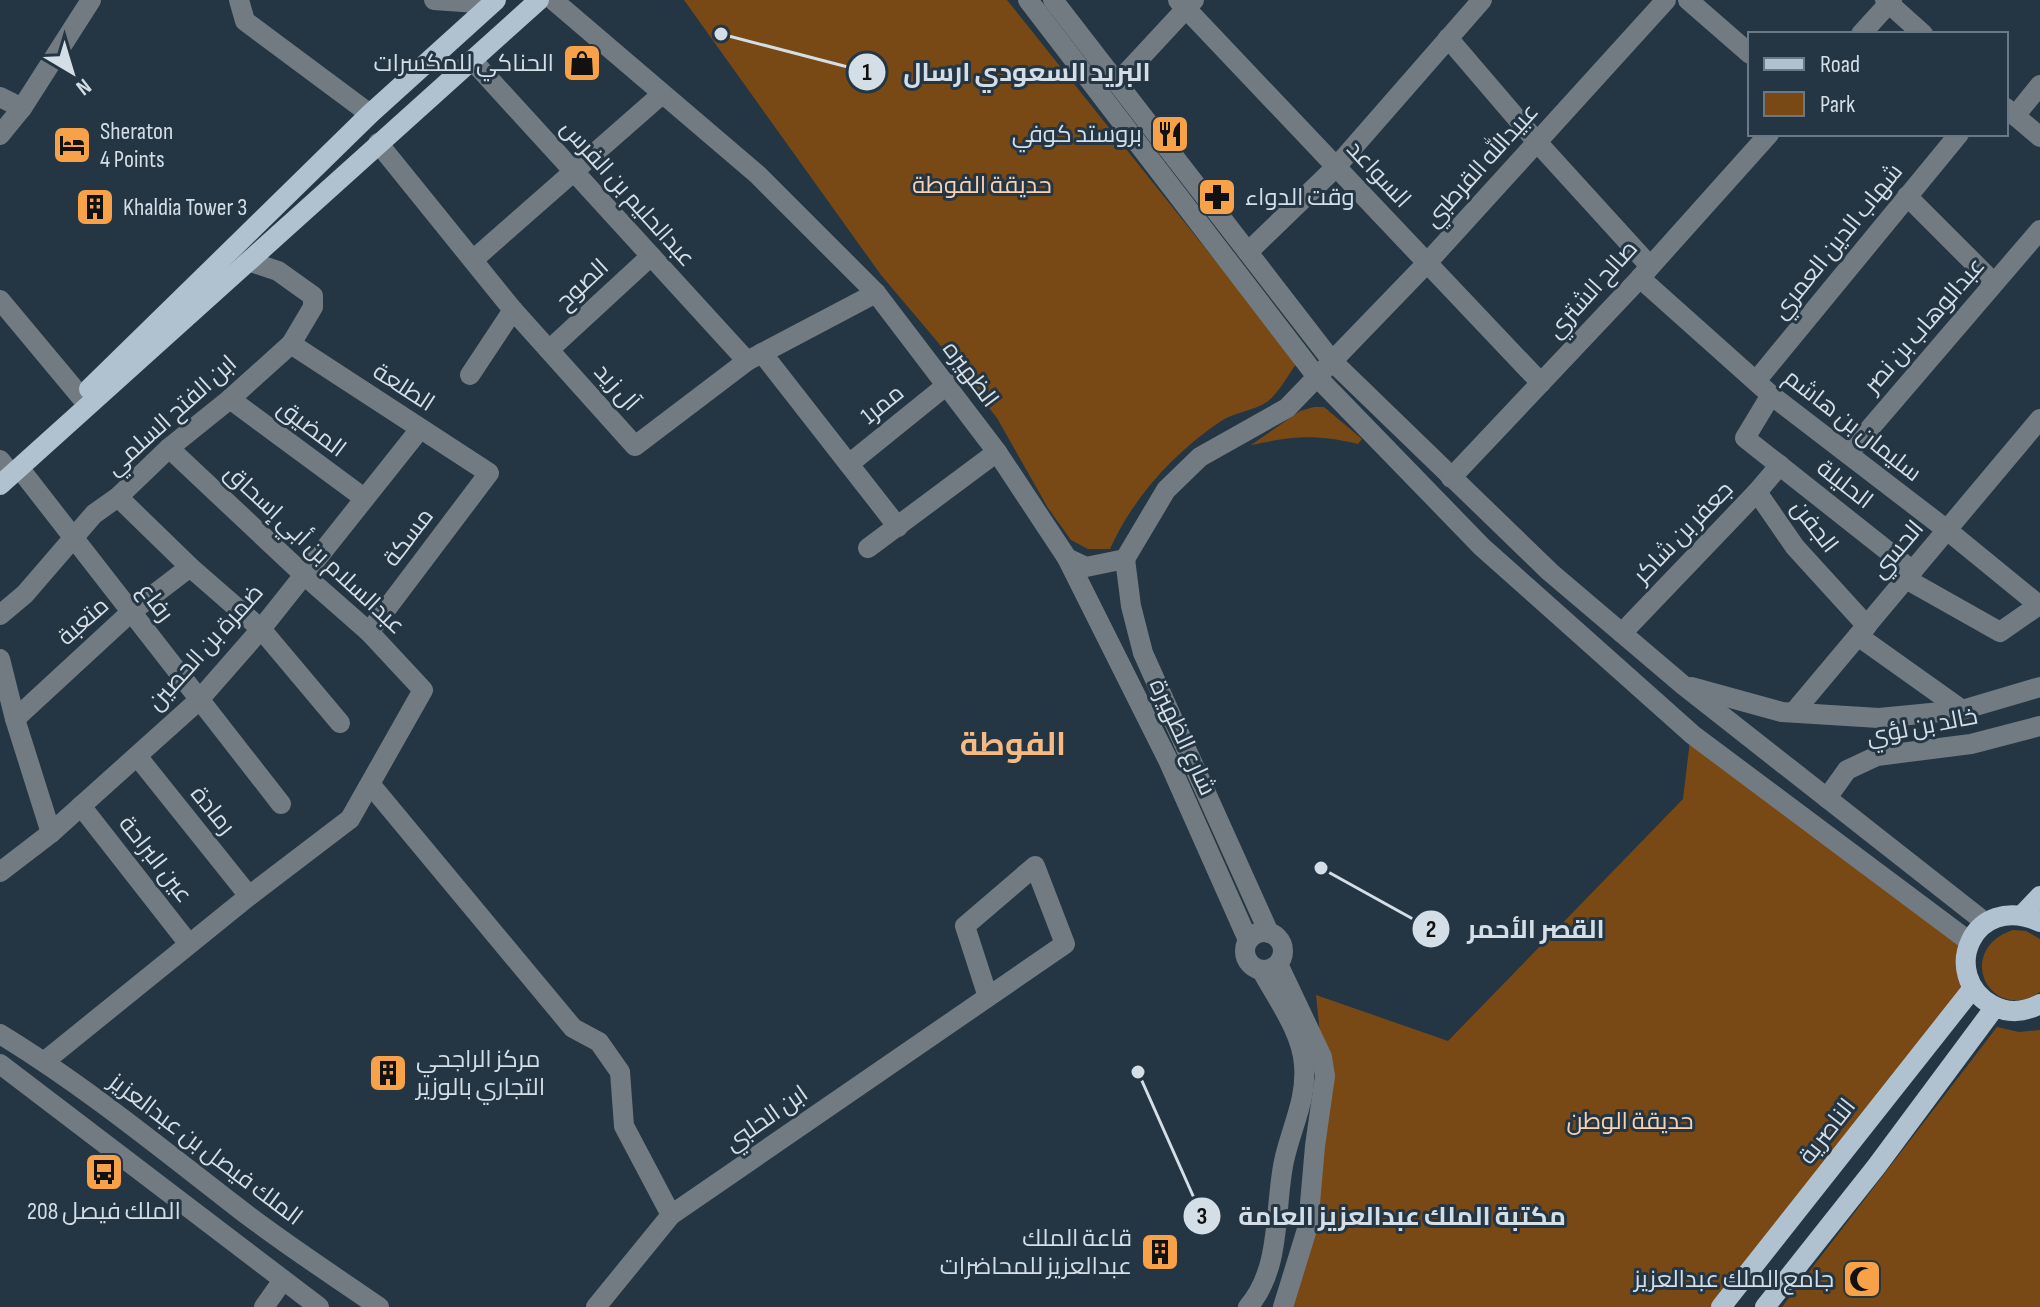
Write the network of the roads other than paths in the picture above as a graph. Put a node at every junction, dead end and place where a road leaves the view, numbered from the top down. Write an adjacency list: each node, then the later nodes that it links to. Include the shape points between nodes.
1 (91, 0): 23 (street)
2 (239, 0): 25 (street, via 245,21)
3 (434, 0): 11 (street)
4 (539, 0): 18 (main road)
5 (553, 0): 21 (street, الظهيره)
6 (1482, 0): 16 (street)
7 (1666, 0): 30 (street, عبيدالله القرطبي)
8 (1688, 0): 17 (street)
9 (1029, 1): 51 (street)
10 (1889, 1): 14 (street); 15 (street)
11 (494, 2): 25 (main road)
12 (1061, 3): 19 (street)
13 (1186, 3): 19 (street); 32 (street, السواعد)
14 (1863, 32)
15 (1921, 32)
16 (1448, 38): 30 (street, سليمان بن هاشم); 32 (street)
17 (1748, 52)
18 (472, 60): 31 (main road); 33 (street, عبدالحليم بن الفرس)
19 (1117, 83): 36 (street)
20 (2040, 85): 24 (street)
21 (662, 94): 33 (street); 43 (street, الظهيره, via 758,175)
22 (0, 97): 23 (street)
23 (22, 108): 26 (street)
24 (2011, 112): 29 (street)
25 (370, 114): 55 (main road)
26 (0, 135)
27 (1767, 136): 41 (street, صالح الشتري)
28 (1957, 136): 34 (street, شهاب الدين العمري)
29 (2040, 137)
30 (1537, 142): 40 (street, عبيدالله القرطبي); 41 (street, سليمان بن هاشم)
31 (378, 143): 38 (street, آل زيد); 39 (main road)
32 (1336, 167): 36 (street); 40 (street, السواعد)
33 (574, 173): 37 (street, عبدالحليم بن الفرس); 38 (street)
34 (1907, 196): 42 (street); 54 (street, شهاب الدين العمري)
35 (2040, 230): 42 (street, عبدالوهاب بن نصر)
36 (1248, 252): 49 (street)
37 (651, 256): 47 (street, الصوح); 48 (street, عبدالحليم بن الفرس)
38 (473, 260): 45 (street, آل زيد)
39 (251, 262): 46 (street, ابن الفتح السلمي, via 278,271 313,296 313,307); 67 (main road)
40 (1427, 263): 49 (street, عبيدالله القرطبي); 52 (street, السواعد)
41 (1644, 272): 52 (street, صالح الشتري); 54 (street, سليمان بن هاشم)
42 (1994, 283): 64 (street, عبدالوهاب بن نصر)
43 (876, 293): 48 (street, آل زيد); 53 (street, الظهيره)
44 (0, 300): 55 (street)
45 (513, 310): 47 (street, آل زيد); 50 (street)
46 (291, 344): 56 (street, ابن الفتح السلمي); 60 (street, الطلعة)
47 (549, 350): 48 (street, آل زيد, via 635,446)
48 (754, 357): 65 (street, عبدالحليم بن الفرس)
49 (1332, 361): 51 (street); 69 (street)
50 (470, 375)
51 (1317, 377): 57 (street); 59 (street)
52 (1541, 383): 69 (street, صالح الشتري)
53 (948, 384): 63 (street, الظهيره); 65 (street, ممر1)
54 (1763, 388): 61 (street, شهاب الدين العمري); 64 (street, سليمان بن هاشم)
55 (81, 397): 67 (main road)
56 (230, 399): 62 (street, ابن الفتح السلمي); 72 (street, المضيق)
57 (1270, 419): 59 (street, via 1295,406 1322,402 1346,410); 78 (street, via 1200,457 1166,490)
58 (2040, 419): 74 (street, الحسي)
59 (1367, 428): 111 (street, via 1482,547 1693,735)
60 (420, 429): 68 (street, الطلعة); 72 (street, ضمرة بن الحصين)
61 (1745, 438): 66 (street, الحليلة)
62 (169, 448): 71 (street, ابن الفتح السلمي); 80 (street, عبدالسلام بن أبي إسحاق)
63 (997, 452): 73 (street); 77 (street, الظهيره)
64 (1848, 454): 74 (street, سليمان بن هاشم)
65 (849, 464): 73 (street, عبدالحليم بن الفرس)
66 (1780, 465): 70 (street, جعفر بن شاكر); 81 (street, الحليلة)
67 (5, 469): 75 (street, رفاع)
68 (489, 473): 87 (street, مسكة)
69 (1451, 478): 88 (street)
70 (1757, 492): 86 (street, الجفن); 88 (street, جعفر بن شاكر)
71 (118, 497): 75 (street, ابن الفتح السلمي, via 94,514); 79 (street)
72 (364, 498): 80 (street, ضمرة بن الحصين)
73 (898, 527): 76 (street)
74 (1947, 530): 81 (street, الحسي); 82 (street, سليمان بن هاشم)
75 (75, 538): 83 (street, رفاع); 84 (street, ابن الفتح السلمي)
76 (868, 548)
77 (1067, 558): 78 (street, via 1086,567); 110 (street, شارع الظهيرة, via 1168,760)
78 (1125, 559): 109 (street, شارع الظهيرة, via 1143,653)
79 (190, 567): 83 (street, متعبة); 85 (street)
80 (303, 574): 85 (street, ضمرة بن الحصين); 87 (street, عبدالسلام بن أبي إسحاق)
81 (1909, 575): 82 (street, الحليلة, via 2000,632); 86 (street, الحسي)
82 (2040, 606)
83 (131, 612): 92 (street, رفاع); 95 (street, متعبة)
84 (0, 615)
85 (261, 629): 92 (street, ضمرة بن الحصين); 96 (street)
86 (1862, 631): 93 (street, خالد بن لؤي); 94 (street, الحسي)
87 (369, 632): 99 (street, عبدالسلام بن أبي إسحاق, via 423,690)
88 (1622, 633): 90 (street)
89 (2, 673): 95 (street)
90 (1683, 685): 94 (street); 100 (street)
91 (2040, 687): 93 (street)
92 (198, 701): 98 (street, ضمرة بن الحصين); 101 (street, رفاع)
93 (1962, 710): 94 (street, via 1879,718)
94 (1794, 712)
95 (15, 719): 103 (street)
96 (340, 723)
97 (2040, 726): 100 (street, خالد بن لؤي, via 1971,744 1877,756 1847,770)
98 (137, 756): 102 (street, ضمرة بن الحصين); 105 (street, رمادة)
99 (370, 784): 105 (street, via 350,819); 124 (street, via 573,1028 599,1042 620,1072 624,1126)
100 (1827, 798): 108 (street)
101 (281, 804)
102 (81, 806): 103 (street, ضمرة بن الحصين); 112 (street, عين البراحة)
103 (51, 833): 104 (street, ضمرة بن الحصين)
104 (0, 872)
105 (249, 896): 112 (street)
106 (2040, 896): 107 (main road)
107 (2032, 918): 108 (main road, via 1998,917)
108 (1986, 923): 111 (main road)
109 (1269, 933): 110 (street, via 1256,933); 113 (street, شارع الظهيرة, via 1282,944 1283,956)
110 (1248, 940): 113 (street, شارع الظهيرة, via 1245,959 1254,968)
111 (1970, 942): 114 (main road, via 1965,960)
112 (189, 944): 119 (street)
113 (1270, 968): 131 (street, شارع الظهيرة, via 1305,1065 1302,1104 1284,1160 1272,1259); 132 (street, شارع الظهيرة, via 1322,1057 1325,1076 1308,1226)
114 (1973, 988): 117 (main road); 133 (main road, الناصرية)
115 (988, 997): 115 (street, ابن الحلبي, via 965,926 1035,866 1065,944); 124 (street, ابن الحلبي)
116 (2040, 1004): 117 (main road, via 2014,1011)
117 (1995, 1007): 134 (main road)
118 (0, 1034): 119 (street, الملك فيصل بن عبدالعزيز)
119 (45, 1061): 121 (street, الملك فيصل بن عبدالعزيز)
120 (0, 1064): 122 (street)
121 (195, 1172): 122 (street, via 190,1183); 123 (street, الملك فيصل بن عبدالعزيز)
122 (170, 1192): 125 (street)
123 (234, 1205): 125 (street, via 221,1214); 129 (street, الملك فيصل بن عبدالعزيز)
124 (671, 1215): 130 (street, ابن الحلبي)
125 (218, 1228): 126 (street)
126 (283, 1280): 127 (street); 128 (street)
127 (264, 1307)
128 (319, 1307)
129 (379, 1307)
130 (596, 1307)
131 (1248, 1307)
132 (1283, 1307)
133 (1721, 1307)
134 (1765, 1307)

